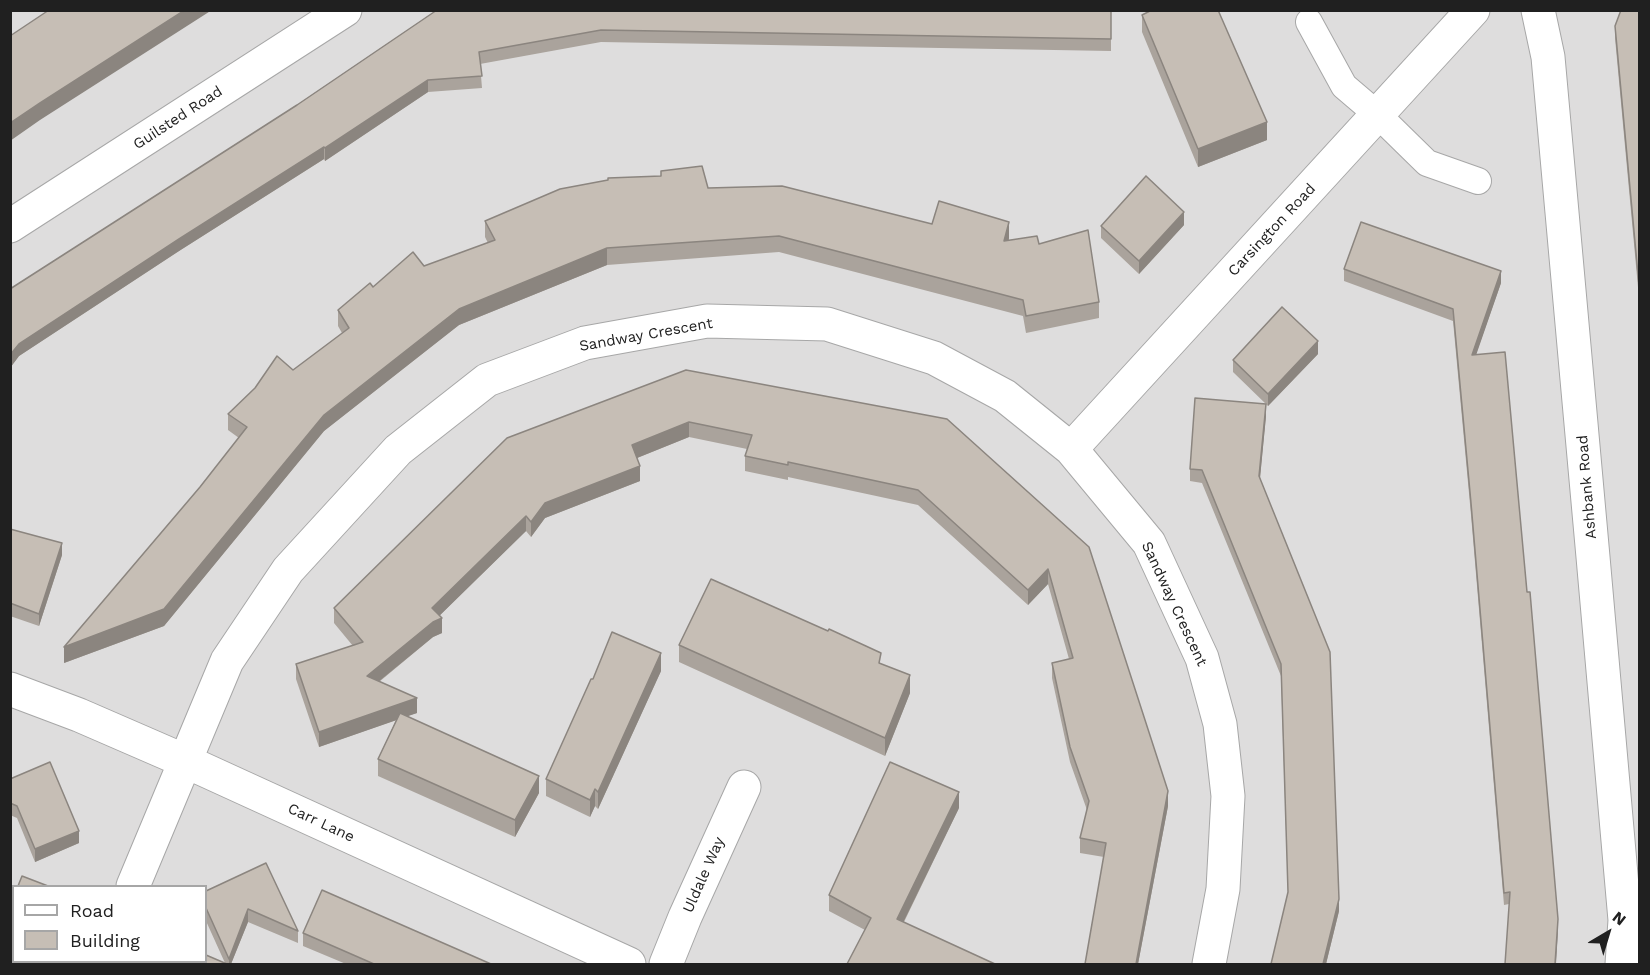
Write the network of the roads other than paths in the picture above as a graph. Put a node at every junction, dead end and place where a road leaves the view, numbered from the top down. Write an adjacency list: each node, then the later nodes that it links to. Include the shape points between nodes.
1 (345, 10): 7 (street, Guilsted Road)
2 (1473, 10): 5 (street, Carsington Road)
3 (1538, 10): 16 (street, Ashbank Road, via 1548,57 1593,556 1625,920)
4 (1308, 22): 5 (lane, via 1344,86)
5 (1378, 115): 6 (lane, via 1427,163); 8 (street, Carsington Road)
6 (1478, 181)
7 (10, 226)
8 (1071, 448): 10 (street, Sandway Crescent, via 1005,396 934,358 827,324 707,321 585,343 487,380 398,450 288,570 227,661); 15 (street, Sandway Crescent, via 1149,543 1202,658 1220,724 1228,796 1223,889)
9 (10, 689): 10 (street, Carr Lane)
10 (185, 761): 12 (street, Sandway Crescent); 13 (street, Carr Lane)
11 (744, 787): 14 (street, Uldale Way)
12 (133, 885)
13 (629, 964)
14 (666, 964)
15 (1209, 964)
16 (1622, 964)

